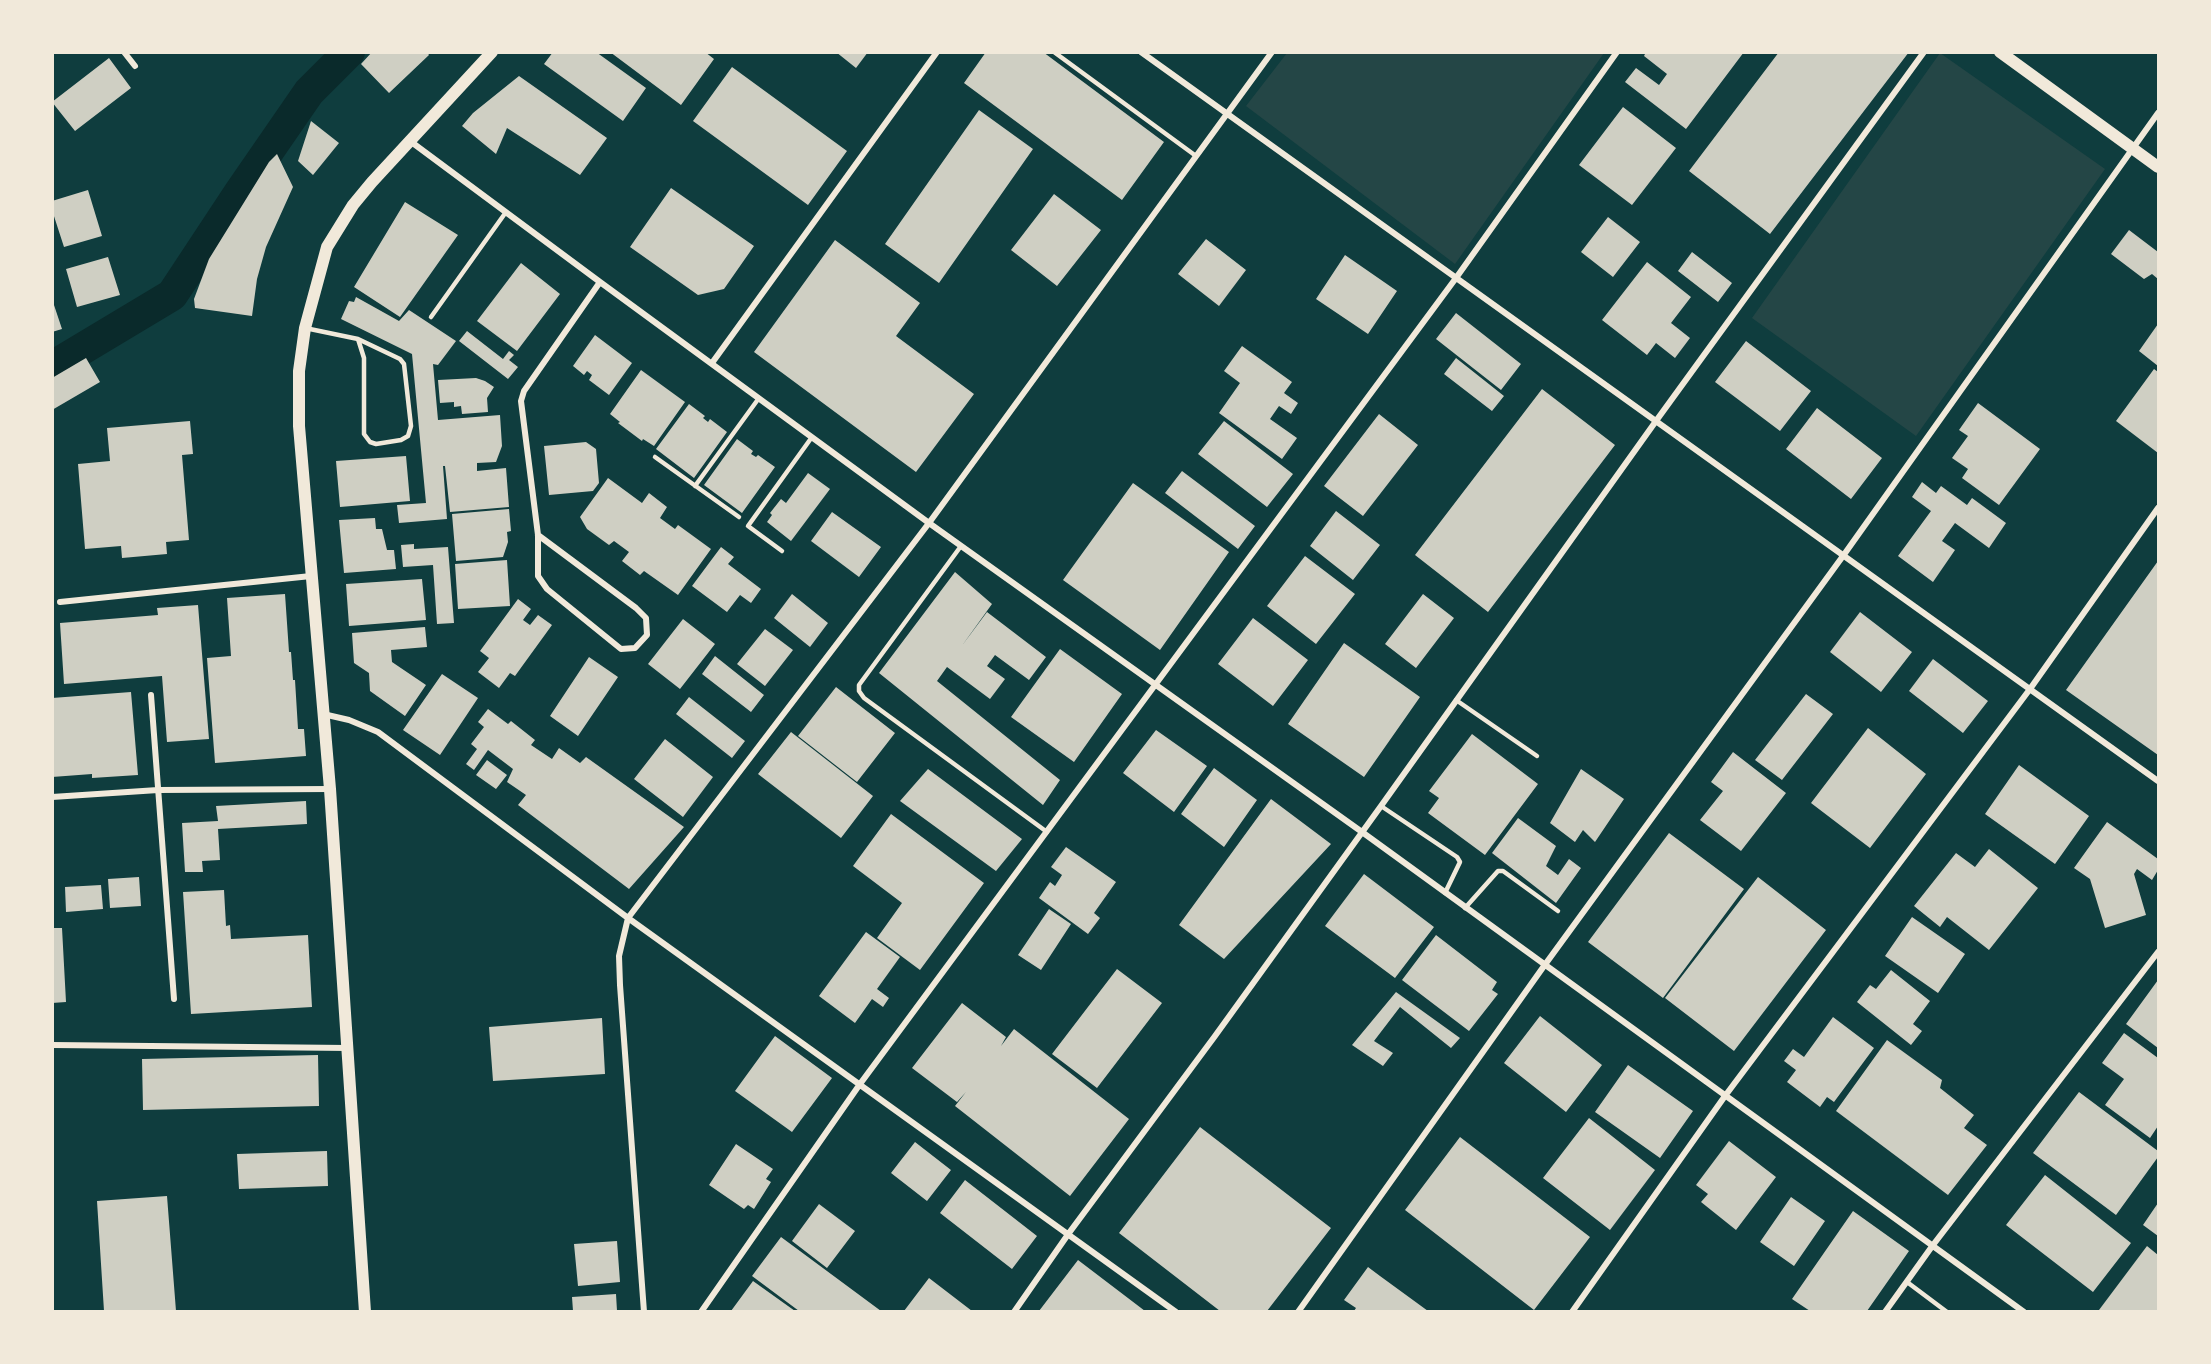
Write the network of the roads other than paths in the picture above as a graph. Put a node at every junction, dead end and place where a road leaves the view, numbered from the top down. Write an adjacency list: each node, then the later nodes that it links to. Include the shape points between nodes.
1 (124, 52): 10 (street)
2 (492, 52): 13 (main road)
3 (937, 52): 23 (street)
4 (1054, 52): 15 (lane)
5 (1141, 52): 12 (street)
6 (1272, 52): 12 (street)
7 (1617, 52): 18 (street)
8 (1924, 52): 25 (street)
9 (2000, 52): 14 (main road)
10 (135, 66)
11 (2158, 113): 14 (street)
12 (1226, 114): 15 (street); 18 (street)
13 (410, 141): 17 (street); 21 (main road, via 353,205 327,247)
14 (2132, 148): 16 (main road); 35 (street)
15 (1196, 156): 31 (street)
16 (2158, 167)
17 (506, 212): 19 (street); 20 (lane)
18 (1456, 278): 25 (street); 38 (street)
19 (600, 282): 23 (street); 32 (street, via 524,391 521,401)
20 (430, 317)
21 (305, 328): 22 (lane); 36 (main road, via 299,371 299,426)
22 (358, 339): 22 (lane, via 364,358 364,434 376,444 401,440 408,436 411,426 404,364)
23 (712, 363): 24 (street)
24 (759, 398): 26 (street); 28 (lane)
25 (1656, 421): 35 (street); 41 (street)
26 (812, 437): 31 (street); 34 (lane, via 748,525)
27 (655, 457): 28 (lane)
28 (695, 486): 30 (lane)
29 (2158, 508): 39 (street)
30 (739, 518)
31 (929, 524): 33 (street); 54 (street)
32 (537, 535): 32 (street, via 538,576 547,589 621,649 635,648 647,636 646,618)
33 (962, 546): 38 (street); 49 (lane, via 859,685 859,691)
34 (782, 551)
35 (1843, 556): 39 (street); 56 (street)
36 (311, 576): 37 (street); 42 (main road)
37 (60, 602)
38 (1154, 685): 49 (street); 50 (street)
39 (2030, 689): 44 (street); 61 (street)
40 (151, 695): 46 (street)
41 (1456, 700): 43 (lane); 48 (street)
42 (322, 714): 45 (main road); 54 (street, via 378,732)
43 (1537, 756)
44 (2158, 781)
45 (330, 789): 46 (street); 59 (main road)
46 (158, 790): 47 (street); 57 (street)
47 (52, 797)
48 (1381, 806): 50 (street); 51 (lane, via 1461,862)
49 (1047, 832): 60 (street)
50 (1362, 832): 51 (street); 62 (street)
51 (1445, 893): 52 (street)
52 (1465, 908): 53 (lane, via 1497,871 1503,871); 56 (street)
53 (1558, 911)
54 (628, 918): 60 (street); 66 (street, via 620,956 620,985)
55 (2158, 952): 63 (street)
56 (1544, 966): 61 (street); 70 (street)
57 (174, 999)
58 (52, 1045): 59 (street)
59 (348, 1048): 65 (main road)
60 (860, 1084): 62 (street); 67 (street)
61 (1725, 1096): 63 (street); 71 (street)
62 (1069, 1233): 68 (street); 69 (street)
63 (1933, 1245): 64 (street); 74 (street)
64 (1906, 1282): 72 (street); 73 (lane)
65 (365, 1311)
66 (644, 1311)
67 (701, 1311)
68 (1014, 1311)
69 (1176, 1311)
70 (1298, 1311)
71 (1572, 1311)
72 (1885, 1311)
73 (1947, 1311)
74 (2024, 1311)

